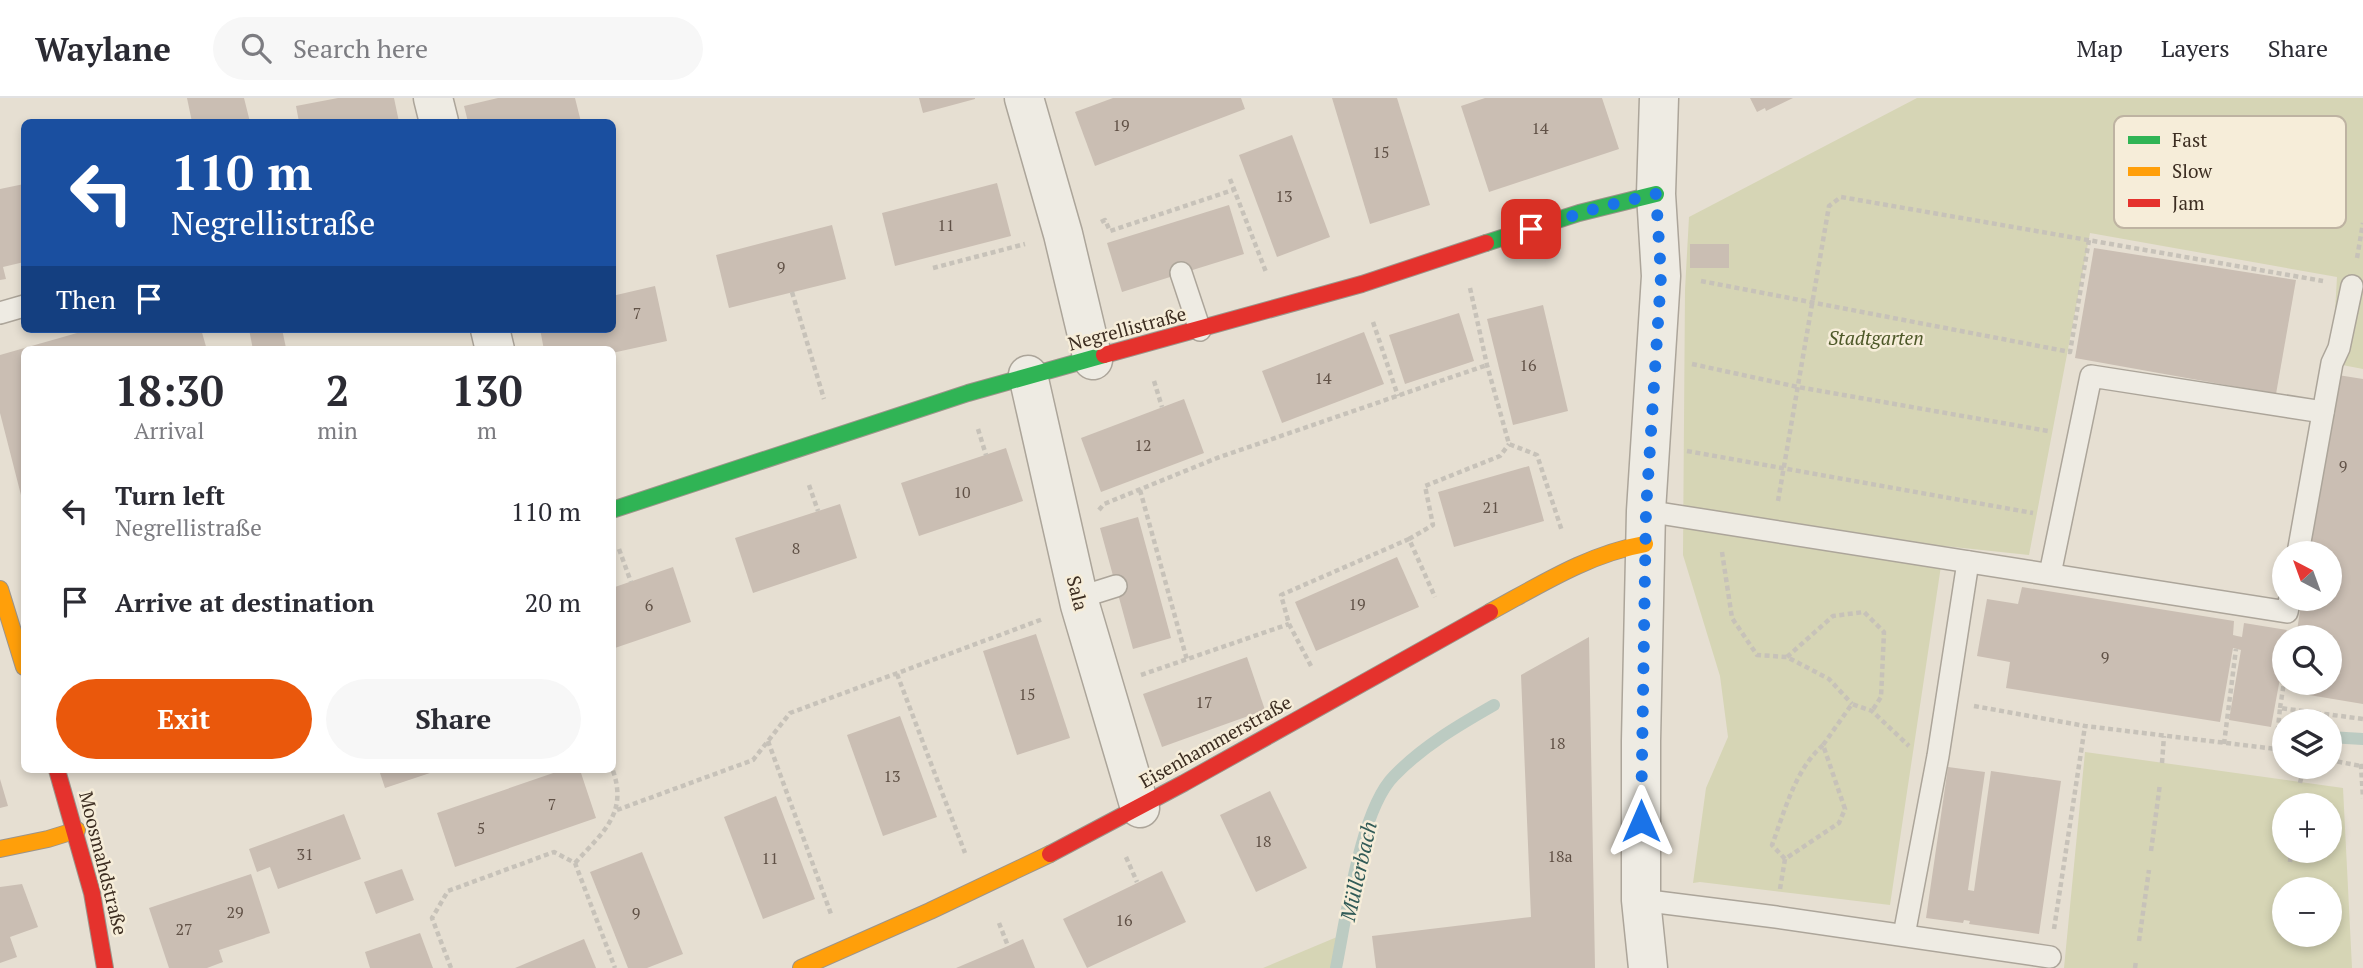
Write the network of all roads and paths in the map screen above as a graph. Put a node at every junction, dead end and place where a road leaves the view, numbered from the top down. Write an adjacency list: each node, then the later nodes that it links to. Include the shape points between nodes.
1 (433, 98): 4 (street)
2 (1024, 98): 8 (street)
3 (1658, 98): 7 (street)
4 (438, 119)
5 (1230, 178): 6 (path)
6 (1233, 190): 8 (path, via 1110,231 1105,220); 12 (path)
7 (1656, 194): 21 (street, Negrellistraße, via 1578,213 1362,284); 40 (street, via 1661,276)
8 (1063, 234): 10 (path); 22 (street)
9 (2090, 240): 15 (path); 17 (path, via 1841,197 1829,206); 17 (path, via 2070,352)
10 (933, 268)
11 (1181, 273): 21 (lane)
12 (1267, 274)
13 (1699, 281): 17 (path)
14 (1469, 284): 24 (path)
15 (2351, 286): 30 (lane)
16 (792, 292): 31 (path)
17 (1812, 303): 26 (path)
18 (21, 307): 19 (lane)
19 (0, 313)
20 (1370, 313): 28 (path)
21 (1199, 330): 22 (street, Negrellistraße)
22 (1093, 360): 25 (street, Negrellistraße)
23 (1691, 363): 26 (path)
24 (1487, 365): 28 (path); 33 (path)
25 (1028, 375): 31 (street, Negrellistraße); 44 (street, Sala)
26 (1798, 387): 32 (path); 35 (path)
27 (1158, 394): 29 (path)
28 (1398, 396): 36 (path, via 1217,458)
29 (1162, 407)
30 (2323, 412): 32 (lane, via 2091,376); 43 (lane)
31 (835, 435): 37 (street, Negrellistraße)
32 (2078, 436): 38 (lane)
33 (1509, 444): 42 (path, via 1500,456 1425,486 1433,525); 47 (path, via 1537,455)
34 (1676, 449): 35 (path)
35 (1783, 468): 38 (path); 41 (path)
36 (1140, 490): 44 (path, via 1104,504); 59 (path)
37 (616, 509)
38 (2061, 518): 48 (lane)
39 (1717, 521): 40 (lane); 41 (lane); 58 (path, via 1732,618 1757,655)
40 (1645, 527): 47 (street, Eisenhammerstraße, via 1623,547); 94 (street)
41 (1774, 529): 45 (lane)
42 (1409, 539): 54 (path, via 1281,595); 55 (path)
43 (2300, 541)
44 (1068, 554): 52 (street, Sala)
45 (1968, 562): 48 (lane); 64 (lane)
46 (625, 565): 49 (path)
47 (1574, 567): 55 (street, Eisenhammerstraße)
48 (2050, 574): 53 (lane)
49 (631, 582)
50 (1116, 586): 52 (lane)
51 (0, 589): 57 (street)
52 (1079, 602): 60 (path); 61 (street, Sala)
53 (2272, 610)
54 (1289, 624): 59 (path); 63 (path)
55 (1451, 633): 63 (street, Eisenhammerstraße)
56 (2236, 649): 72 (path)
57 (21, 657)
58 (1787, 657): 65 (path, via 1829,679); 67 (path, via 1833,616 1864,612 1884,632 1881,697)
59 (1186, 660): 61 (path)
60 (897, 674): 71 (path, via 790,713); 90 (path)
61 (1104, 688): 85 (street, Sala)
62 (2282, 695): 66 (path)
63 (1329, 701): 85 (street, Eisenhammerstraße)
64 (1945, 701): 69 (path); 75 (lane)
65 (1852, 705): 67 (path); 73 (path)
66 (2280, 708): 68 (path)
67 (1872, 711): 75 (path, via 1915,752)
68 (2363, 719)
69 (2085, 726): 70 (path); 99 (path)
70 (2164, 736): 72 (path); 77 (path)
71 (768, 740): 86 (path, via 753,760); 96 (path)
72 (2224, 744): 74 (path)
73 (1824, 745): 91 (path, via 1808,758 1772,845); 91 (path, via 1845,809 1839,823)
74 (2272, 749)
75 (1937, 756): 97 (lane)
76 (2342, 762): 78 (path)
77 (2162, 763)
78 (2362, 766): 84 (path)
79 (58, 773): 87 (street, Moosmahdstraße)
80 (614, 773): 86 (path)
81 (2301, 779): 82 (path)
82 (2300, 783)
83 (2160, 784): 89 (path)
84 (2363, 798)
85 (1140, 808): 104 (street, Eisenhammerstraße, via 982,888)
86 (617, 810): 92 (path)
87 (77, 830): 88 (street); 101 (street, Moosmahdstraße, via 102,932)
88 (0, 849)
89 (2151, 850)
90 (966, 855)
91 (1785, 859): 95 (path)
92 (575, 863): 102 (path, via 554,852 448,891 432,918); 103 (path)
93 (2149, 870): 98 (path)
94 (1641, 900): 95 (lane); 105 (street)
95 (1776, 917): 97 (lane)
96 (836, 926)
97 (1903, 935): 99 (lane)
98 (2139, 941)
99 (2050, 957)
100 (2136, 961): 106 (path)
101 (105, 968)
102 (450, 968)
103 (615, 968)
104 (801, 968)
105 (1648, 968)
106 (2135, 968)

